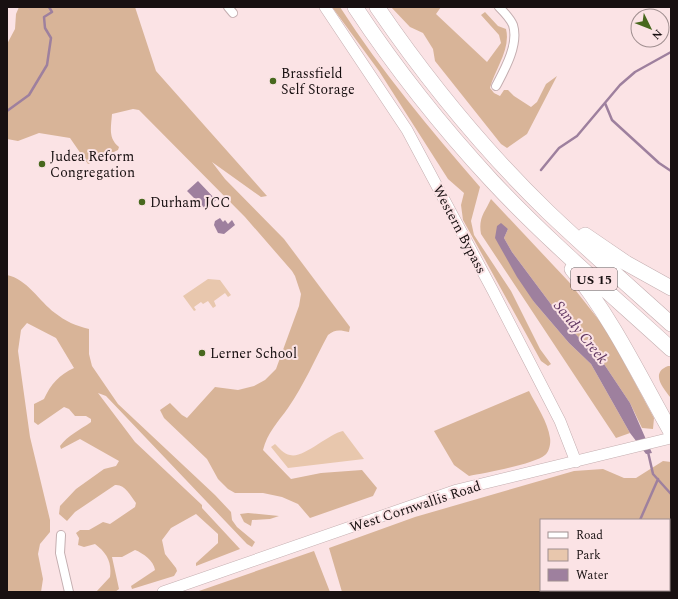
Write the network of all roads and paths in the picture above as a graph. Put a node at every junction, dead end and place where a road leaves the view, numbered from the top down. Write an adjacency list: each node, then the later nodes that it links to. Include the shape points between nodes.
1 (324, 7): 13 (street, Western Bypass, via 410,136 560,421)
2 (355, 7): 6 (highway, US 15, via 435,116)
3 (377, 7): 7 (highway, US 15, via 448,104)
4 (499, 7): 5 (street, via 510,19 514,32 511,50)
5 (496, 86)
6 (519, 208): 10 (highway, US 15); 11 (highway, via 587,287)
7 (548, 211): 8 (highway, via 567,220 626,263); 9 (highway, US 15)
8 (671, 288)
9 (671, 324)
10 (671, 349)
11 (671, 432)
12 (671, 438): 13 (street, West Cornwallis Road)
13 (576, 462): 16 (street, West Cornwallis Road, via 450,492)
14 (61, 535): 15 (street, via 60,554)
15 (68, 592)
16 (163, 592)

